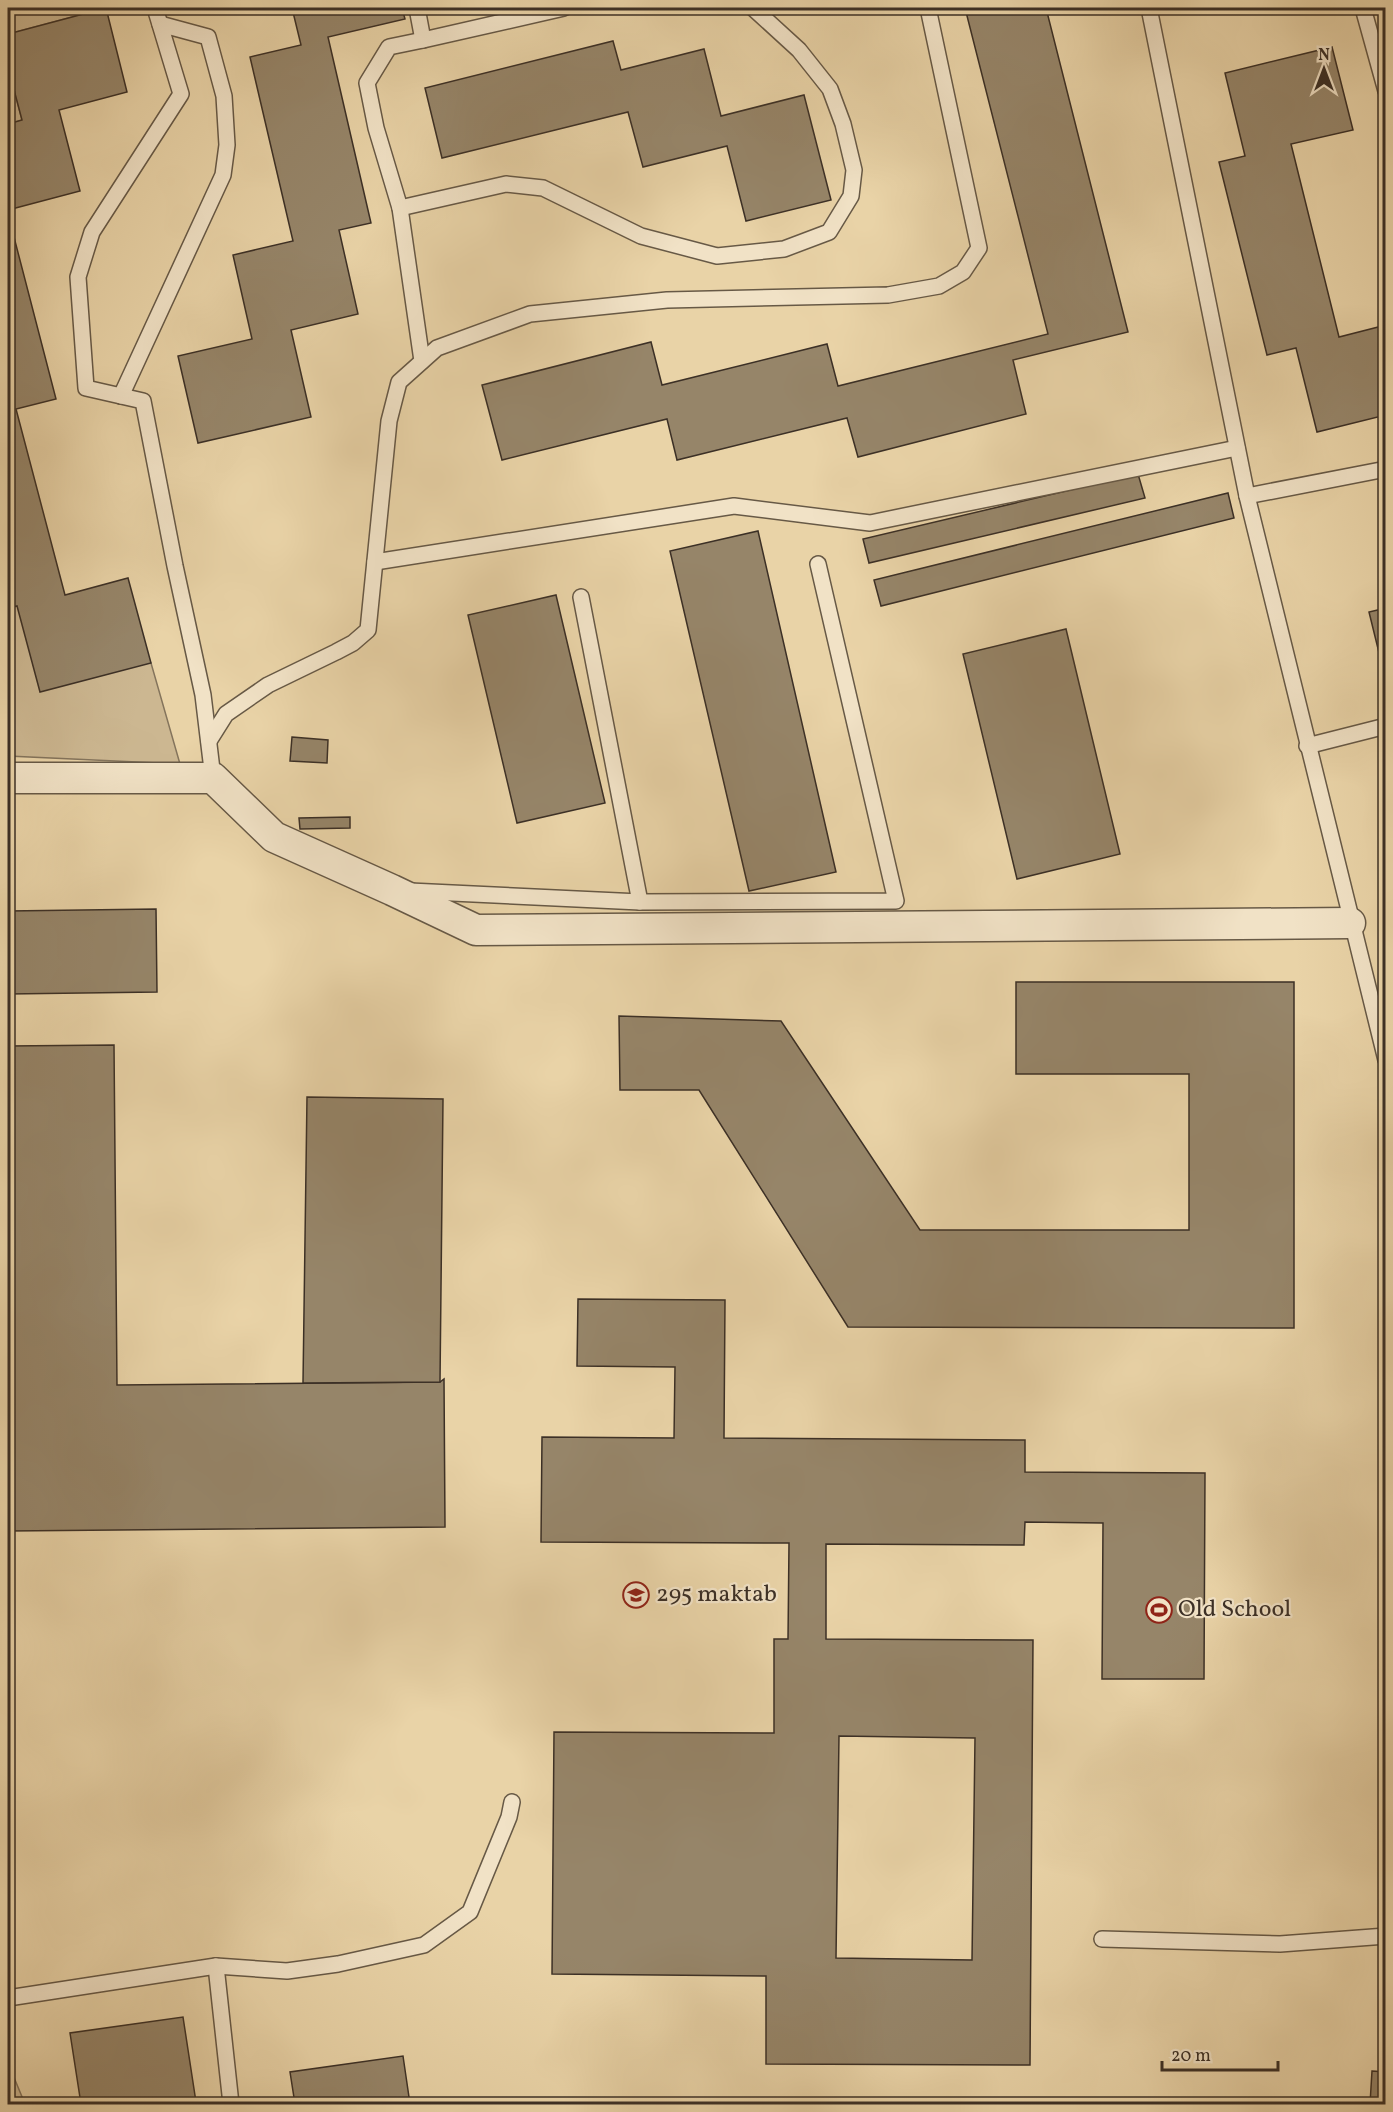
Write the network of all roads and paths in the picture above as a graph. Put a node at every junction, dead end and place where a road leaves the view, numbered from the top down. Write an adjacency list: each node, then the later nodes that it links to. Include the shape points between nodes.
1 (155, 8): 8 (lane)
2 (417, 8): 9 (lane)
3 (564, 8): 9 (lane)
4 (753, 8): 11 (lane, via 799,50 830,89 843,124 854,170 851,196 829,232 784,249 717,256 641,236 543,188 506,184)
5 (928, 8): 12 (lane, via 979,248 963,272 939,286 888,295 667,300 530,314 437,348)
6 (1149, 8): 14 (lane)
7 (1363, 8): 10 (lane)
8 (160, 24): 13 (lane, via 181,94 92,231 78,277 86,388); 13 (lane, via 208,37 224,96 223,175)
9 (423, 40): 11 (lane, via 389,47 367,83)
10 (1386, 91)
11 (400, 208): 12 (lane)
12 (422, 361): 17 (lane, via 399,382 389,421)
13 (121, 396): 21 (lane, via 143,401)
14 (1237, 448): 16 (lane); 17 (lane, via 870,523 734,506)
15 (1386, 469): 16 (lane)
16 (1247, 496): 22 (lane)
17 (375, 562): 21 (lane, via 368,630 336,652 268,685 226,714)
18 (818, 564): 26 (lane, via 896,901)
19 (582, 597): 26 (lane)
20 (1386, 726): 22 (lane)
21 (209, 741): 24 (lane)
22 (1307, 746): 27 (lane)
23 (8, 778): 24 (street)
24 (213, 778): 25 (street, via 274,837)
25 (392, 890): 26 (lane); 27 (street, via 476,930)
26 (640, 902)
27 (1350, 922): 28 (lane)
28 (1386, 1060)
29 (512, 1802): 32 (lane, via 470,1912 424,1945 287,1971)
30 (1386, 1936): 31 (lane, via 1280,1944)
31 (1102, 1939)
32 (216, 1965): 33 (lane); 34 (lane)
33 (8, 1998)
34 (231, 2104)

